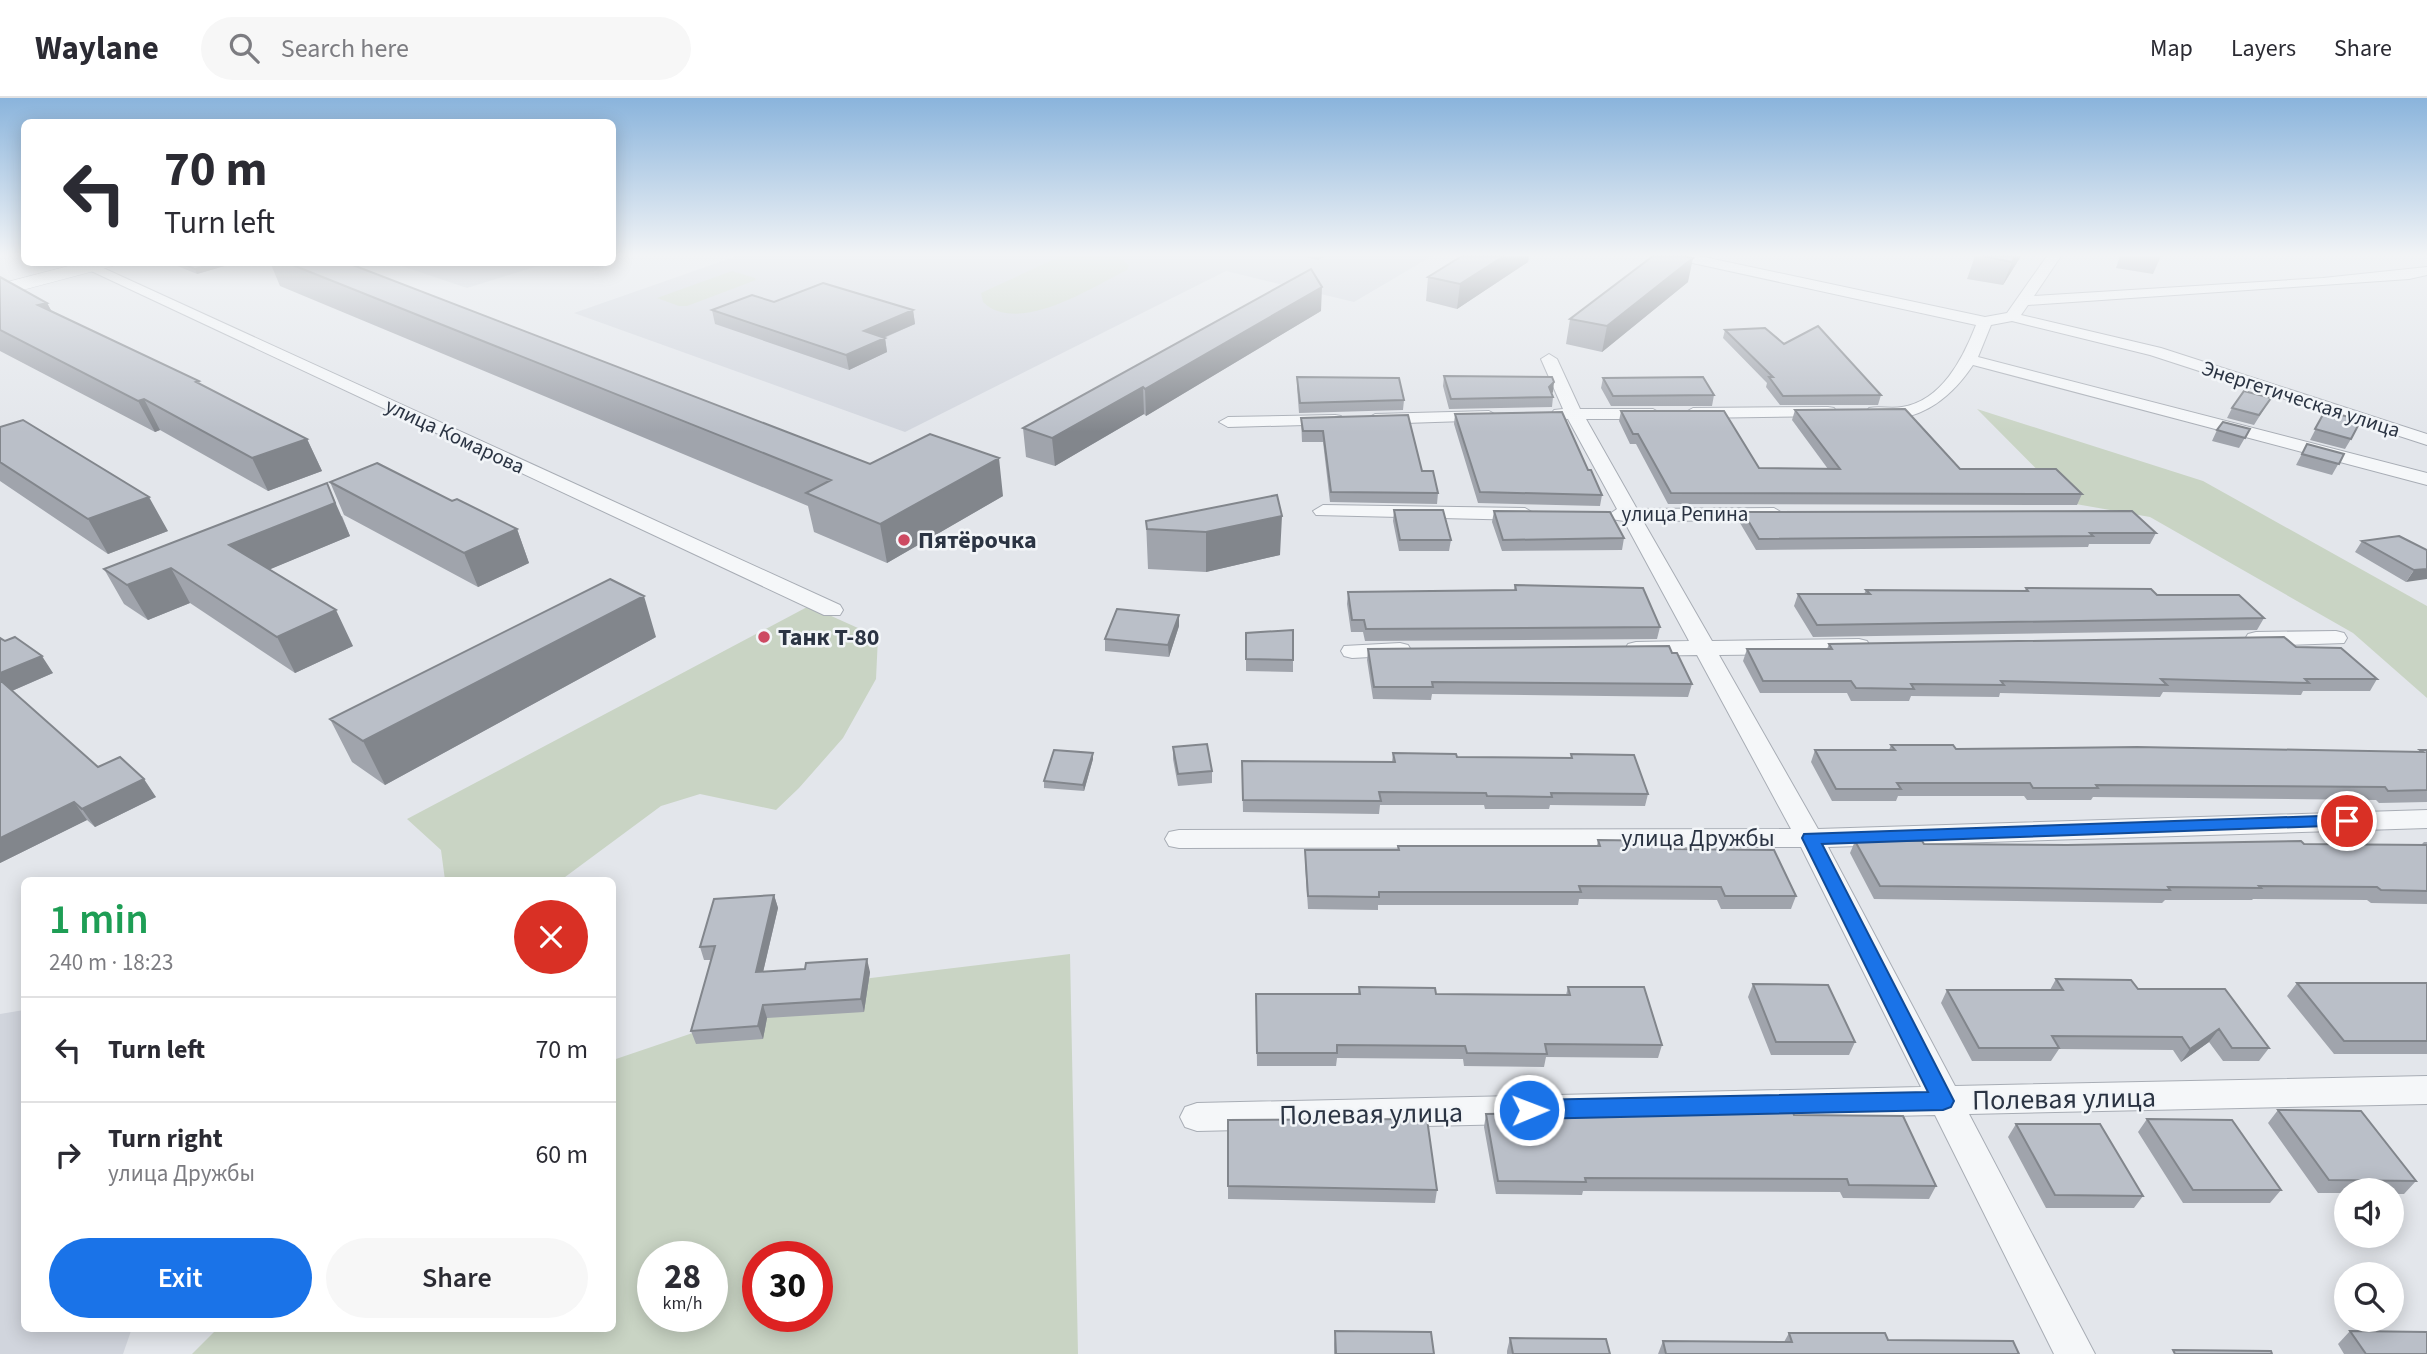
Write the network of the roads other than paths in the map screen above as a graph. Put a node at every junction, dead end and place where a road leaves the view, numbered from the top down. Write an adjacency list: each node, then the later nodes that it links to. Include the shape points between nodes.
1 (200, 315): 17 (street, улица Комарова)
2 (1951, 315): 4 (street)
3 (2012, 317): 4 (street); 11 (street, Энергетическая улица, via 2155,351)
4 (1985, 322): 6 (street)
5 (1549, 359): 7 (street)
6 (1970, 360): 7 (street, via 1937,400 1907,412); 12 (street)
7 (1574, 414): 8 (street); 16 (street)
8 (1546, 415)
9 (1505, 416): 10 (street)
10 (1228, 422)
11 (2427, 440)
12 (2427, 479)
13 (1323, 511): 14 (street)
14 (1538, 514)
15 (1798, 514): 16 (street, улица Репина)
16 (1618, 515): 21 (street)
17 (832, 610)
18 (2336, 638): 19 (street)
19 (2241, 640)
20 (1884, 645): 21 (street)
21 (1706, 648): 22 (street); 26 (street)
22 (1611, 649)
23 (1420, 650): 24 (street)
24 (1352, 651)
25 (2427, 819): 26 (street, улица Дружбы)
26 (1810, 838): 27 (street, улица Дружбы); 29 (street)
27 (1179, 839)
28 (2427, 1090): 29 (street, Полевая улица)
29 (1943, 1101): 30 (street, Полевая улица); 31 (street)
30 (1197, 1117)
31 (2075, 1354)

